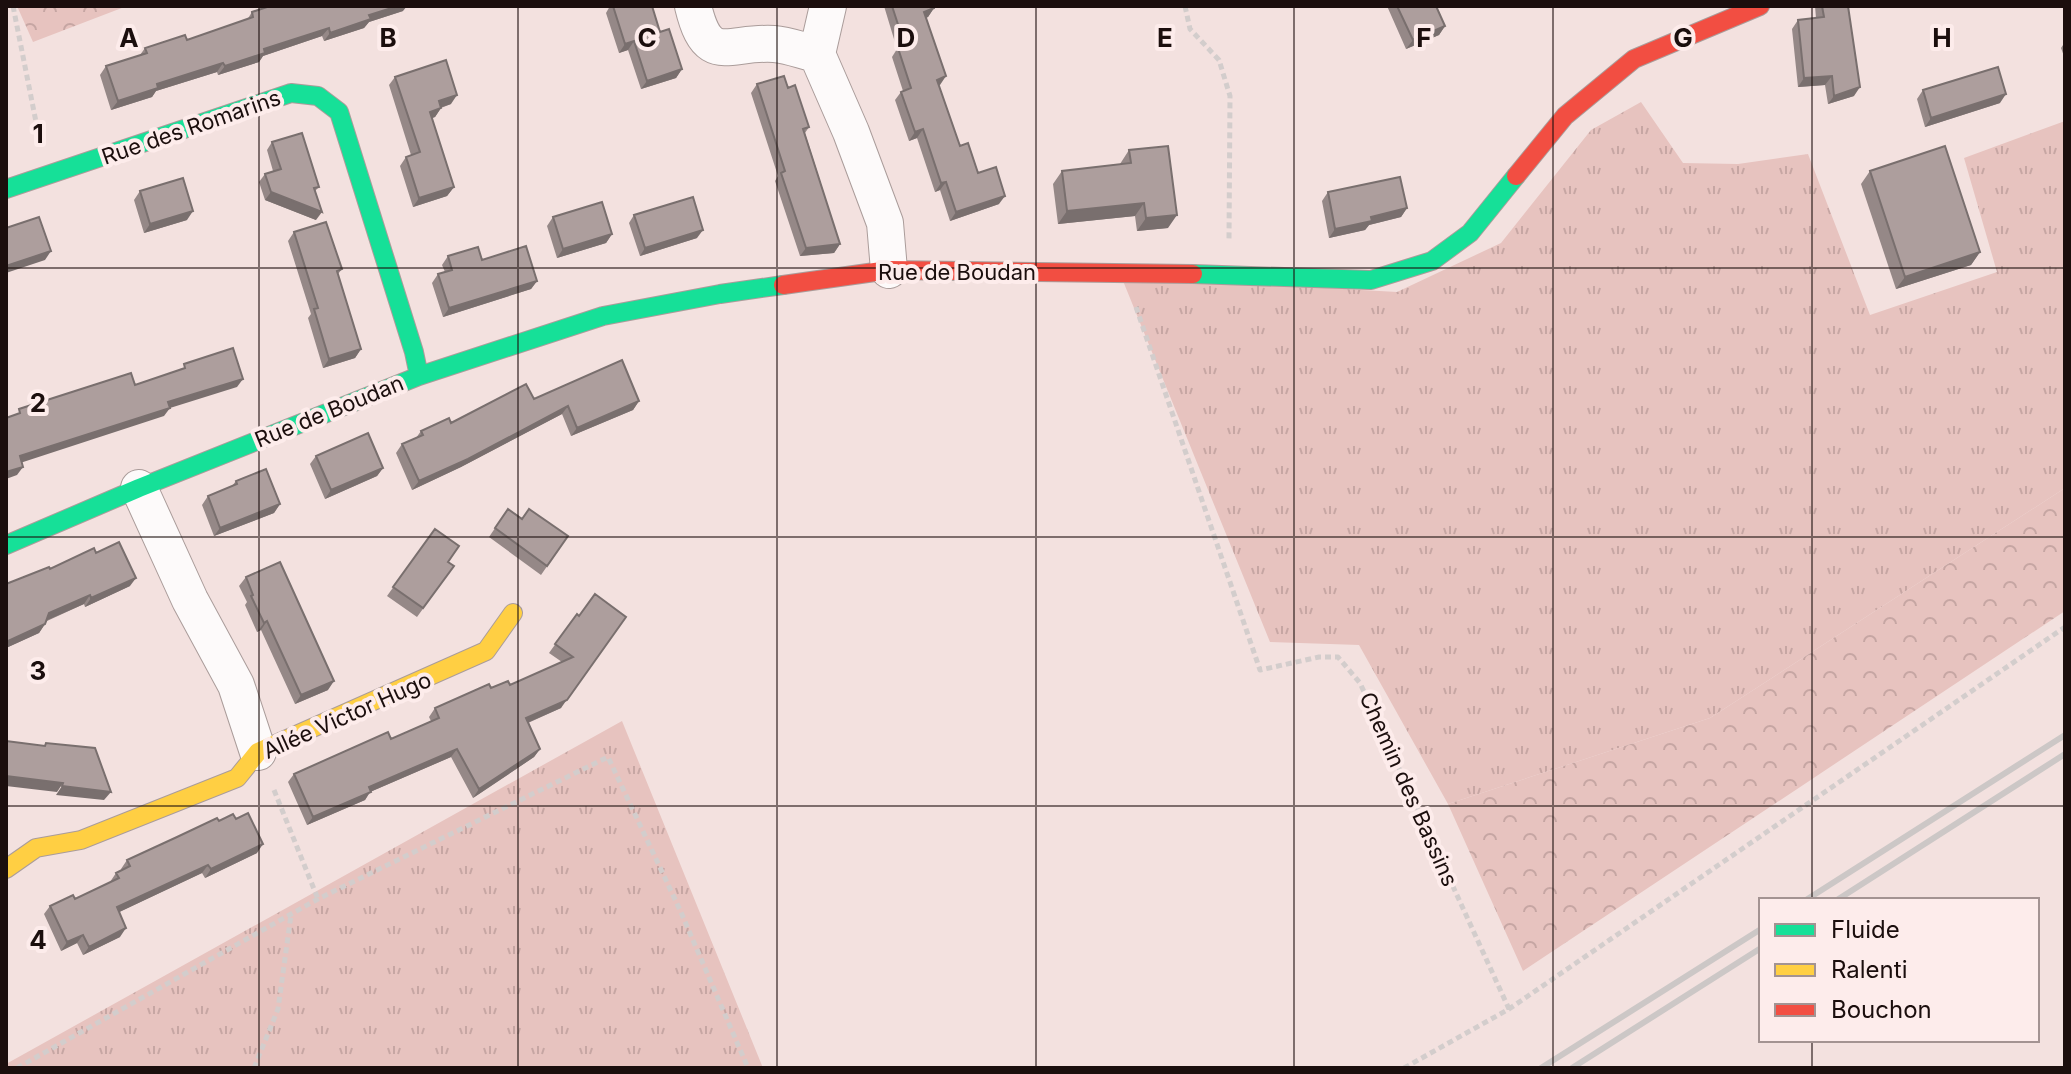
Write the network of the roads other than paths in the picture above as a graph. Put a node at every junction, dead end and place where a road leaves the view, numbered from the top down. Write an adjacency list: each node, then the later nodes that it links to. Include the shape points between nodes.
1 (693, 6): 4 (street, via 705,40 721,48 775,44)
2 (828, 6): 4 (street)
3 (1760, 6): 6 (street, Rue de Boudan, via 1634,59 1565,116 1470,233 1432,261 1371,280)
4 (817, 54): 6 (street, via 885,223)
5 (6, 189): 7 (street, Rue des Romarins, via 291,93 318,96 339,112)
6 (889, 270): 7 (street, Rue de Boudan, via 603,316)
7 (419, 376): 8 (street, Rue de Boudan)
8 (139, 488): 9 (street, Rue de Boudan); 11 (street, via 236,685)
9 (6, 545)
10 (513, 613): 11 (street, Allée Victor Hugo, via 486,651)
11 (258, 752): 12 (street, Allée Victor Hugo, via 237,778 81,840)
12 (21, 845): 13 (street, Allée Victor Hugo)
13 (6, 869)

